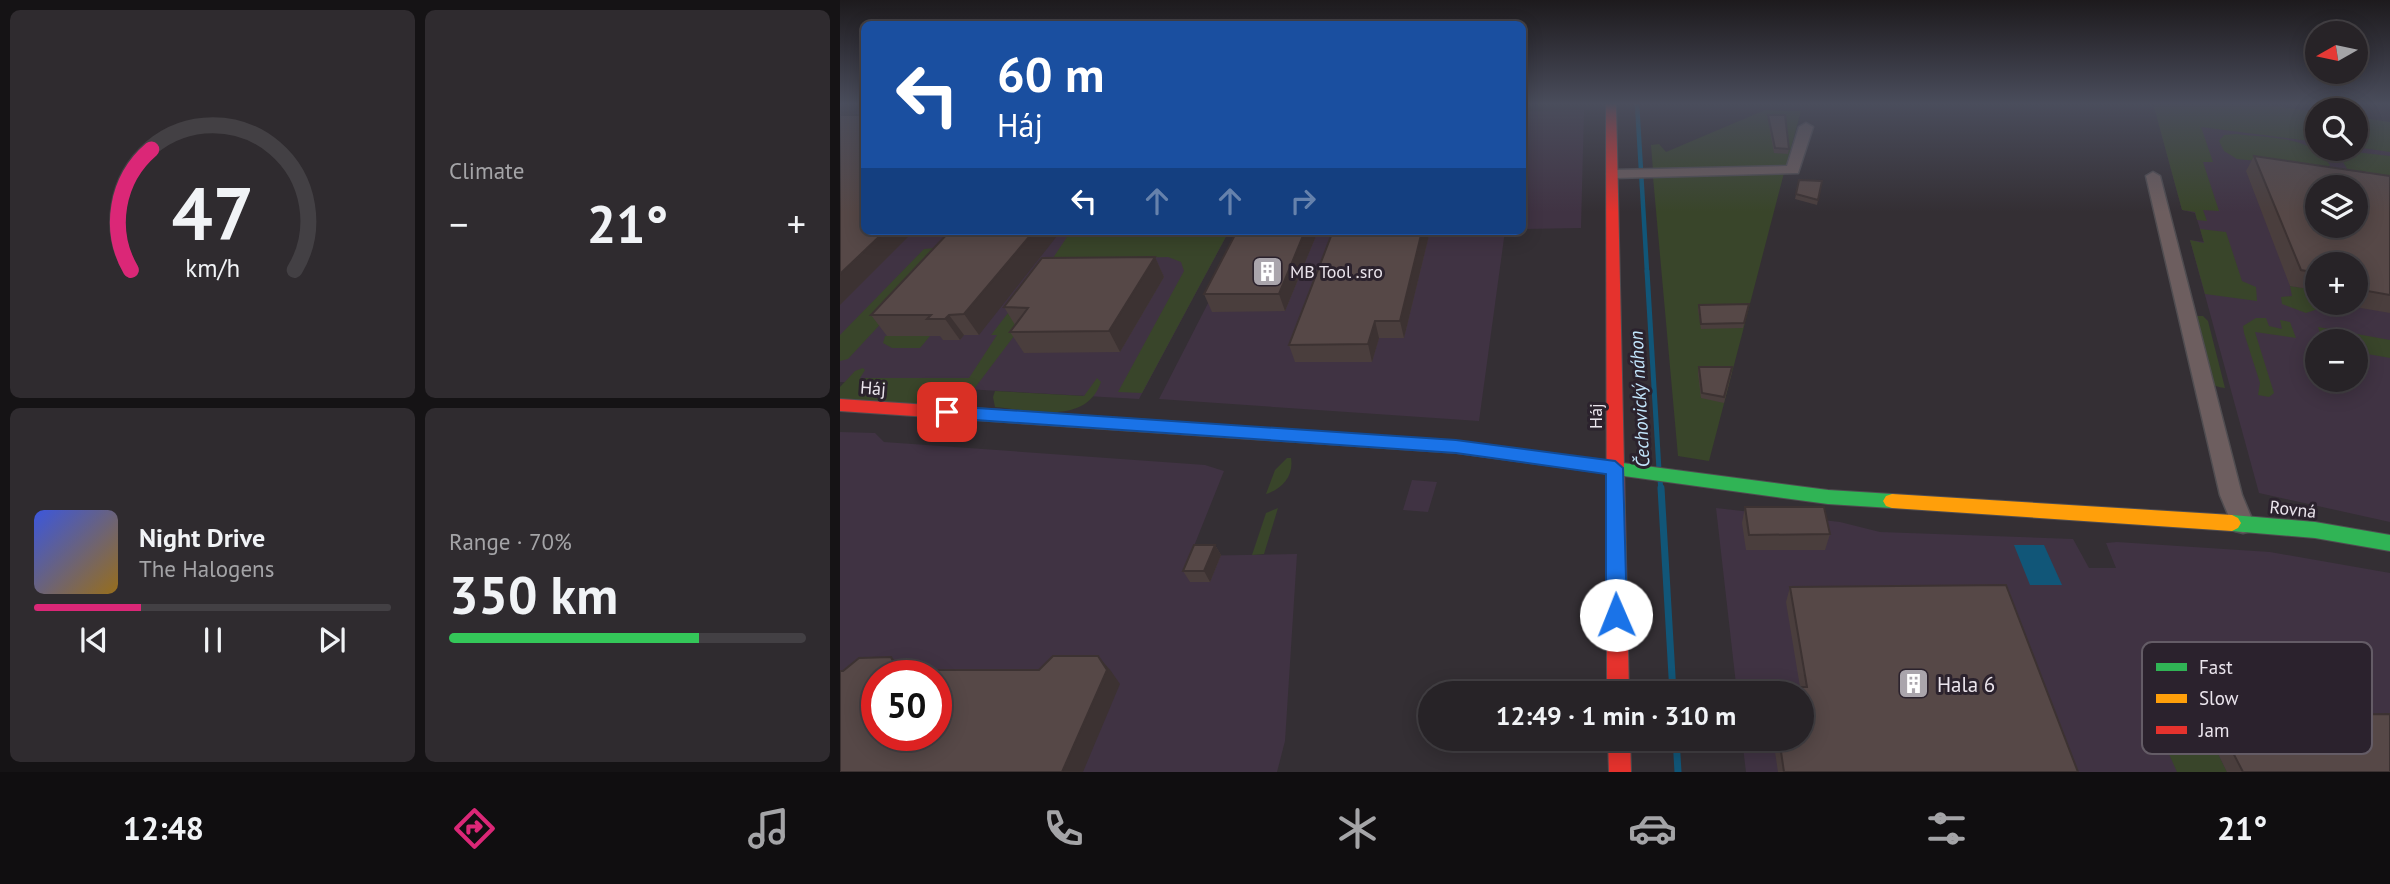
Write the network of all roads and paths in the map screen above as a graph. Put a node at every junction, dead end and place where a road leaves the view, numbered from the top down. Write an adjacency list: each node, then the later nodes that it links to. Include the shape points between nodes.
1 (1614, 139): 3 (street, Háj)
2 (1802, 139): 3 (street, via 1793,170)
3 (1615, 174): 6 (street, Háj)
4 (2153, 176): 7 (street, via 2227,477)
5 (840, 405): 6 (street, Háj, via 1456,447)
6 (1615, 468): 7 (street, Rovná, via 1852,499); 9 (street)
7 (2243, 524): 8 (street, Rovná)
8 (2390, 543)
9 (1618, 681)
10 (1619, 751): 11 (street)
11 (1620, 772)

